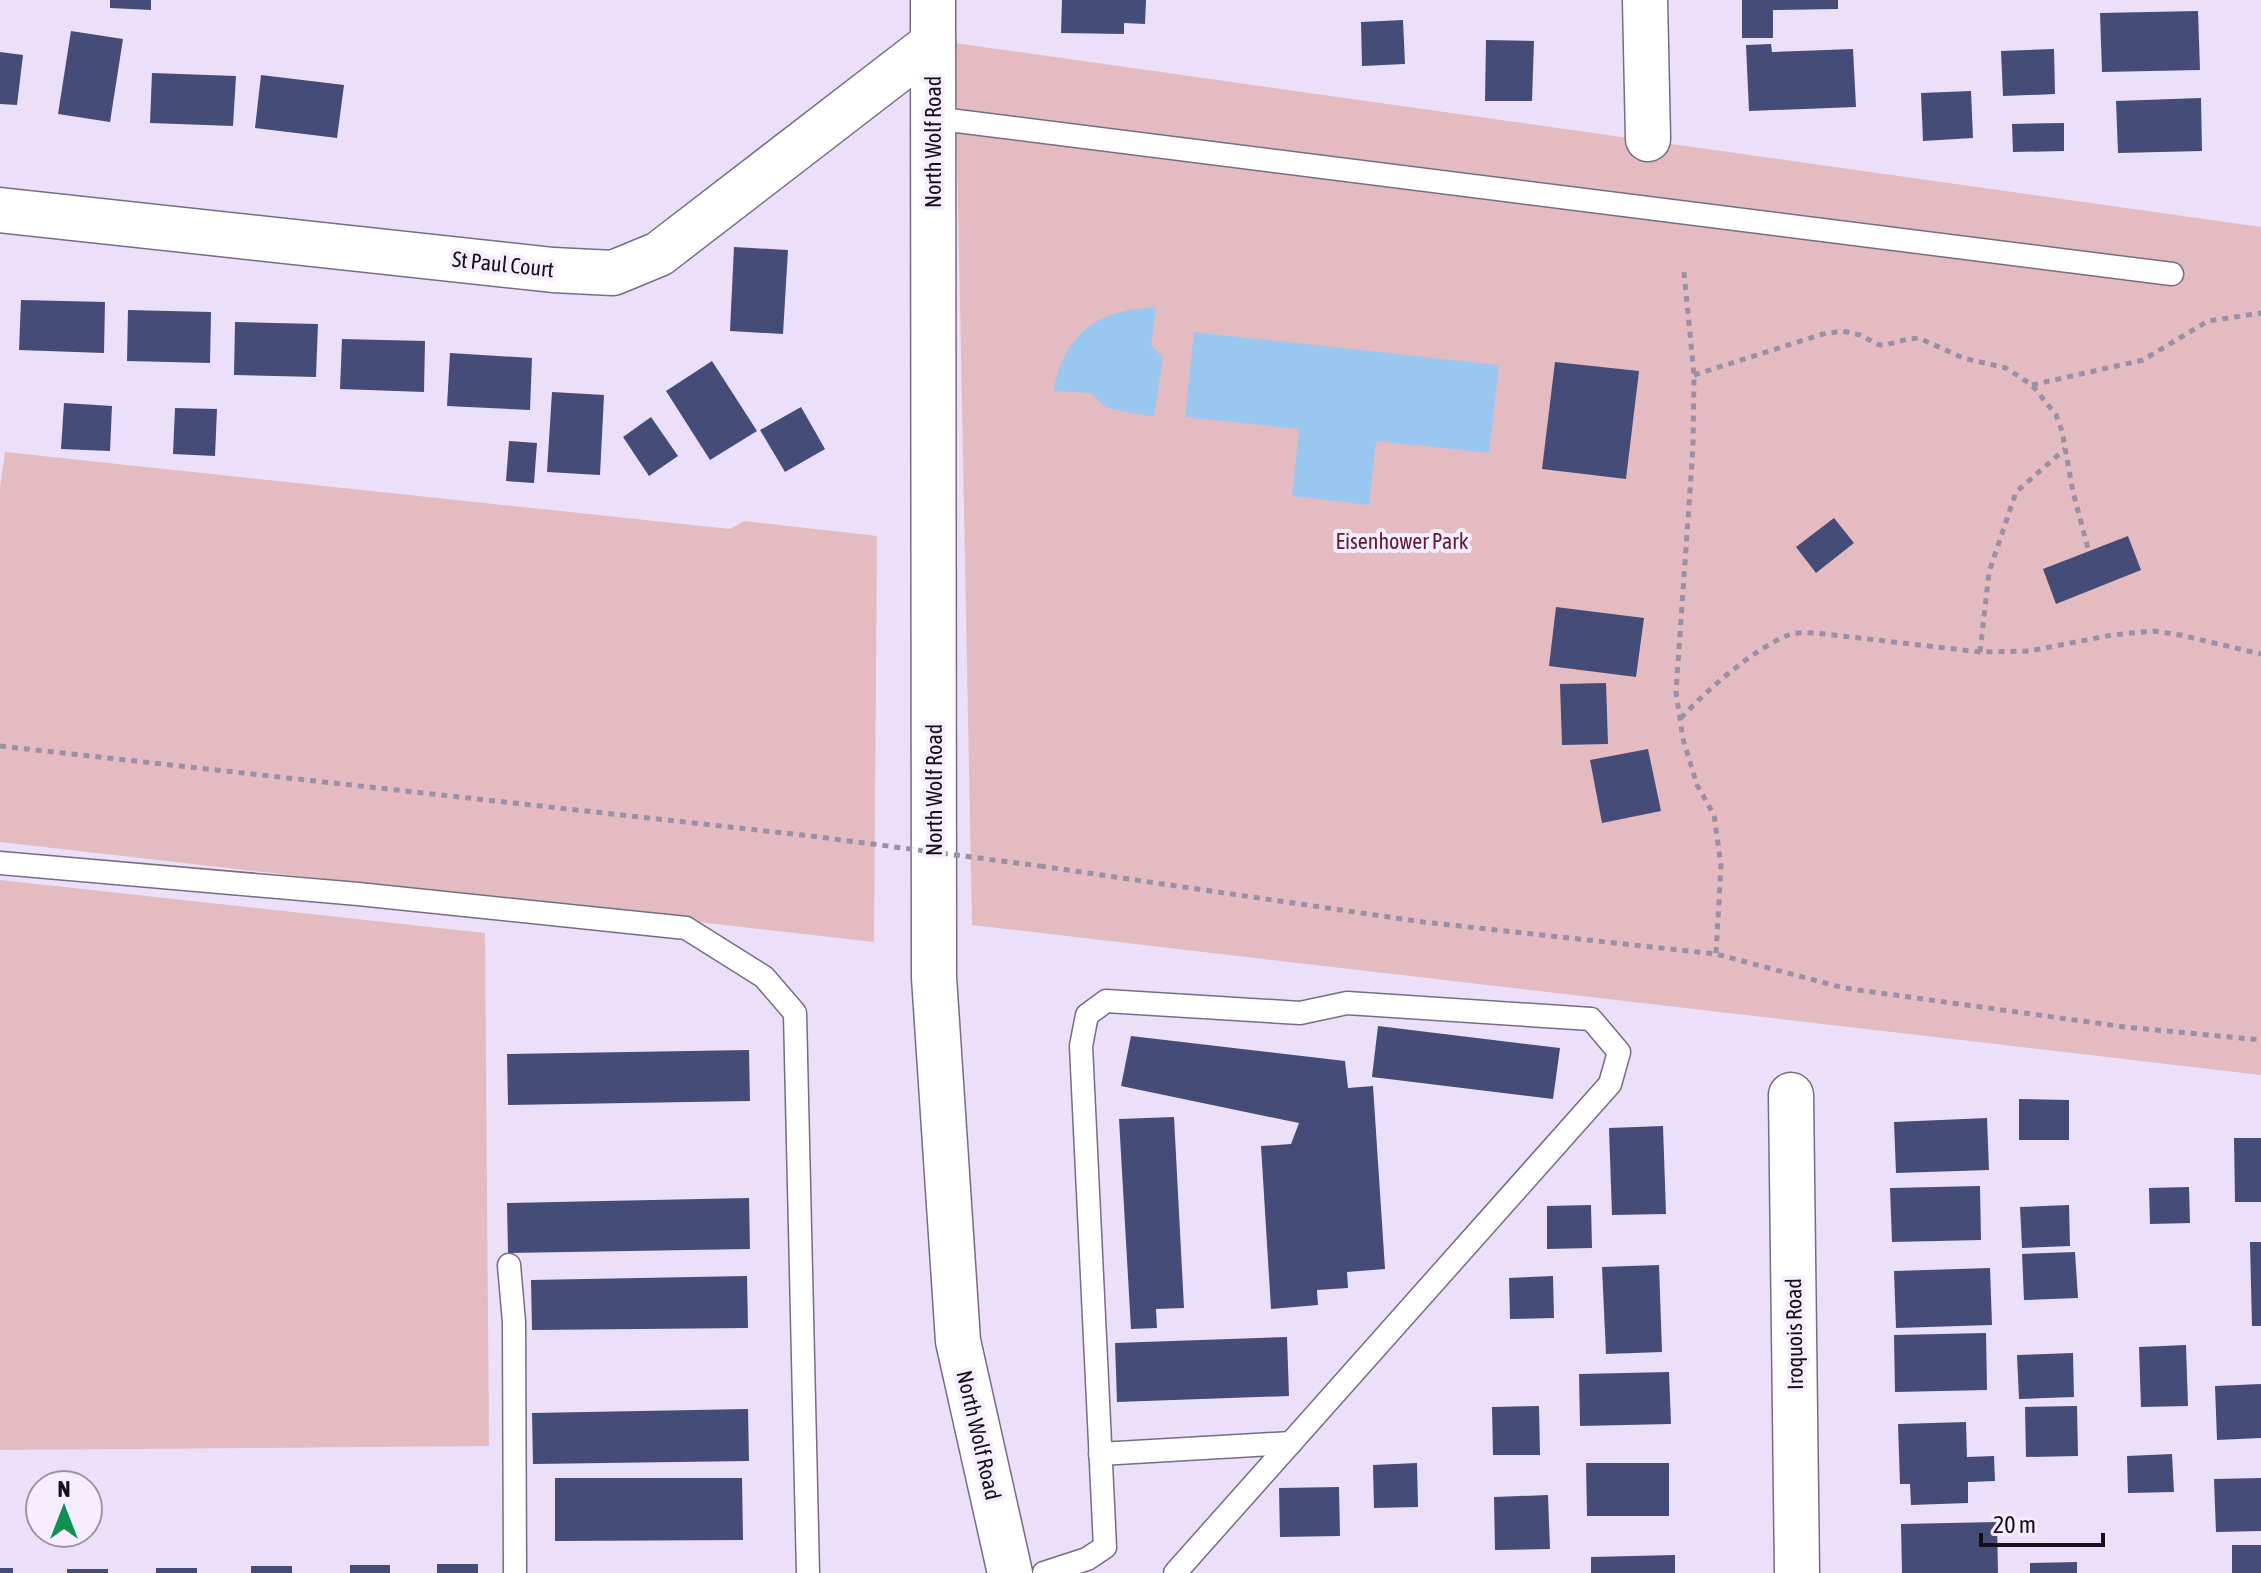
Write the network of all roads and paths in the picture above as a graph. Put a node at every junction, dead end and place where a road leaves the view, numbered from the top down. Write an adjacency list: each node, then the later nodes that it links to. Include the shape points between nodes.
1 (933, 0): 3 (street, North Wolf Road)
2 (1645, 0): 5 (street)
3 (933, 43): 4 (street, North Wolf Road); 6 (street, St Paul Court, via 659,254 613,273)
4 (933, 118): 8 (lane); 27 (street, North Wolf Road, via 934,977 958,1341)
5 (1648, 139)
6 (0, 210)
7 (1684, 272): 10 (path)
8 (2172, 274)
9 (2261, 313): 11 (path, via 2208,321 2143,360)
10 (1694, 375): 11 (path, via 1843,331 1885,345 1919,338 1963,358 2006,368); 16 (path, via 1676,692)
11 (2032, 385): 12 (path, via 2056,415)
12 (2065, 449): 13 (path); 14 (path, via 2016,492 1989,572)
13 (2089, 552)
14 (1980, 652): 15 (path, via 2029,651 2153,631); 16 (path, via 1793,633 1746,661)
15 (2261, 654)
16 (1680, 719): 19 (path, via 1697,785 1714,815 1721,865)
17 (0, 746): 19 (path, bridge, via 811,836 1423,922)
18 (0, 863): 26 (lane, via 686,928 764,977 795,1013)
19 (1716, 954): 20 (path, via 1844,988)
20 (2261, 1040)
21 (1791, 1095): 30 (street, Iroquois Road)
22 (509, 1265): 25 (lane)
23 (1291, 1443): 24 (lane); 24 (lane, via 1610,1084 1619,1052 1591,1019 1347,1003 1300,1013 1106,1001 1087,1015 1081,1046); 29 (lane)
24 (1100, 1454): 28 (lane, via 1105,1547)
25 (515, 1573)
26 (808, 1573)
27 (1010, 1573)
28 (1044, 1573)
29 (1175, 1573)
30 (1797, 1573)

